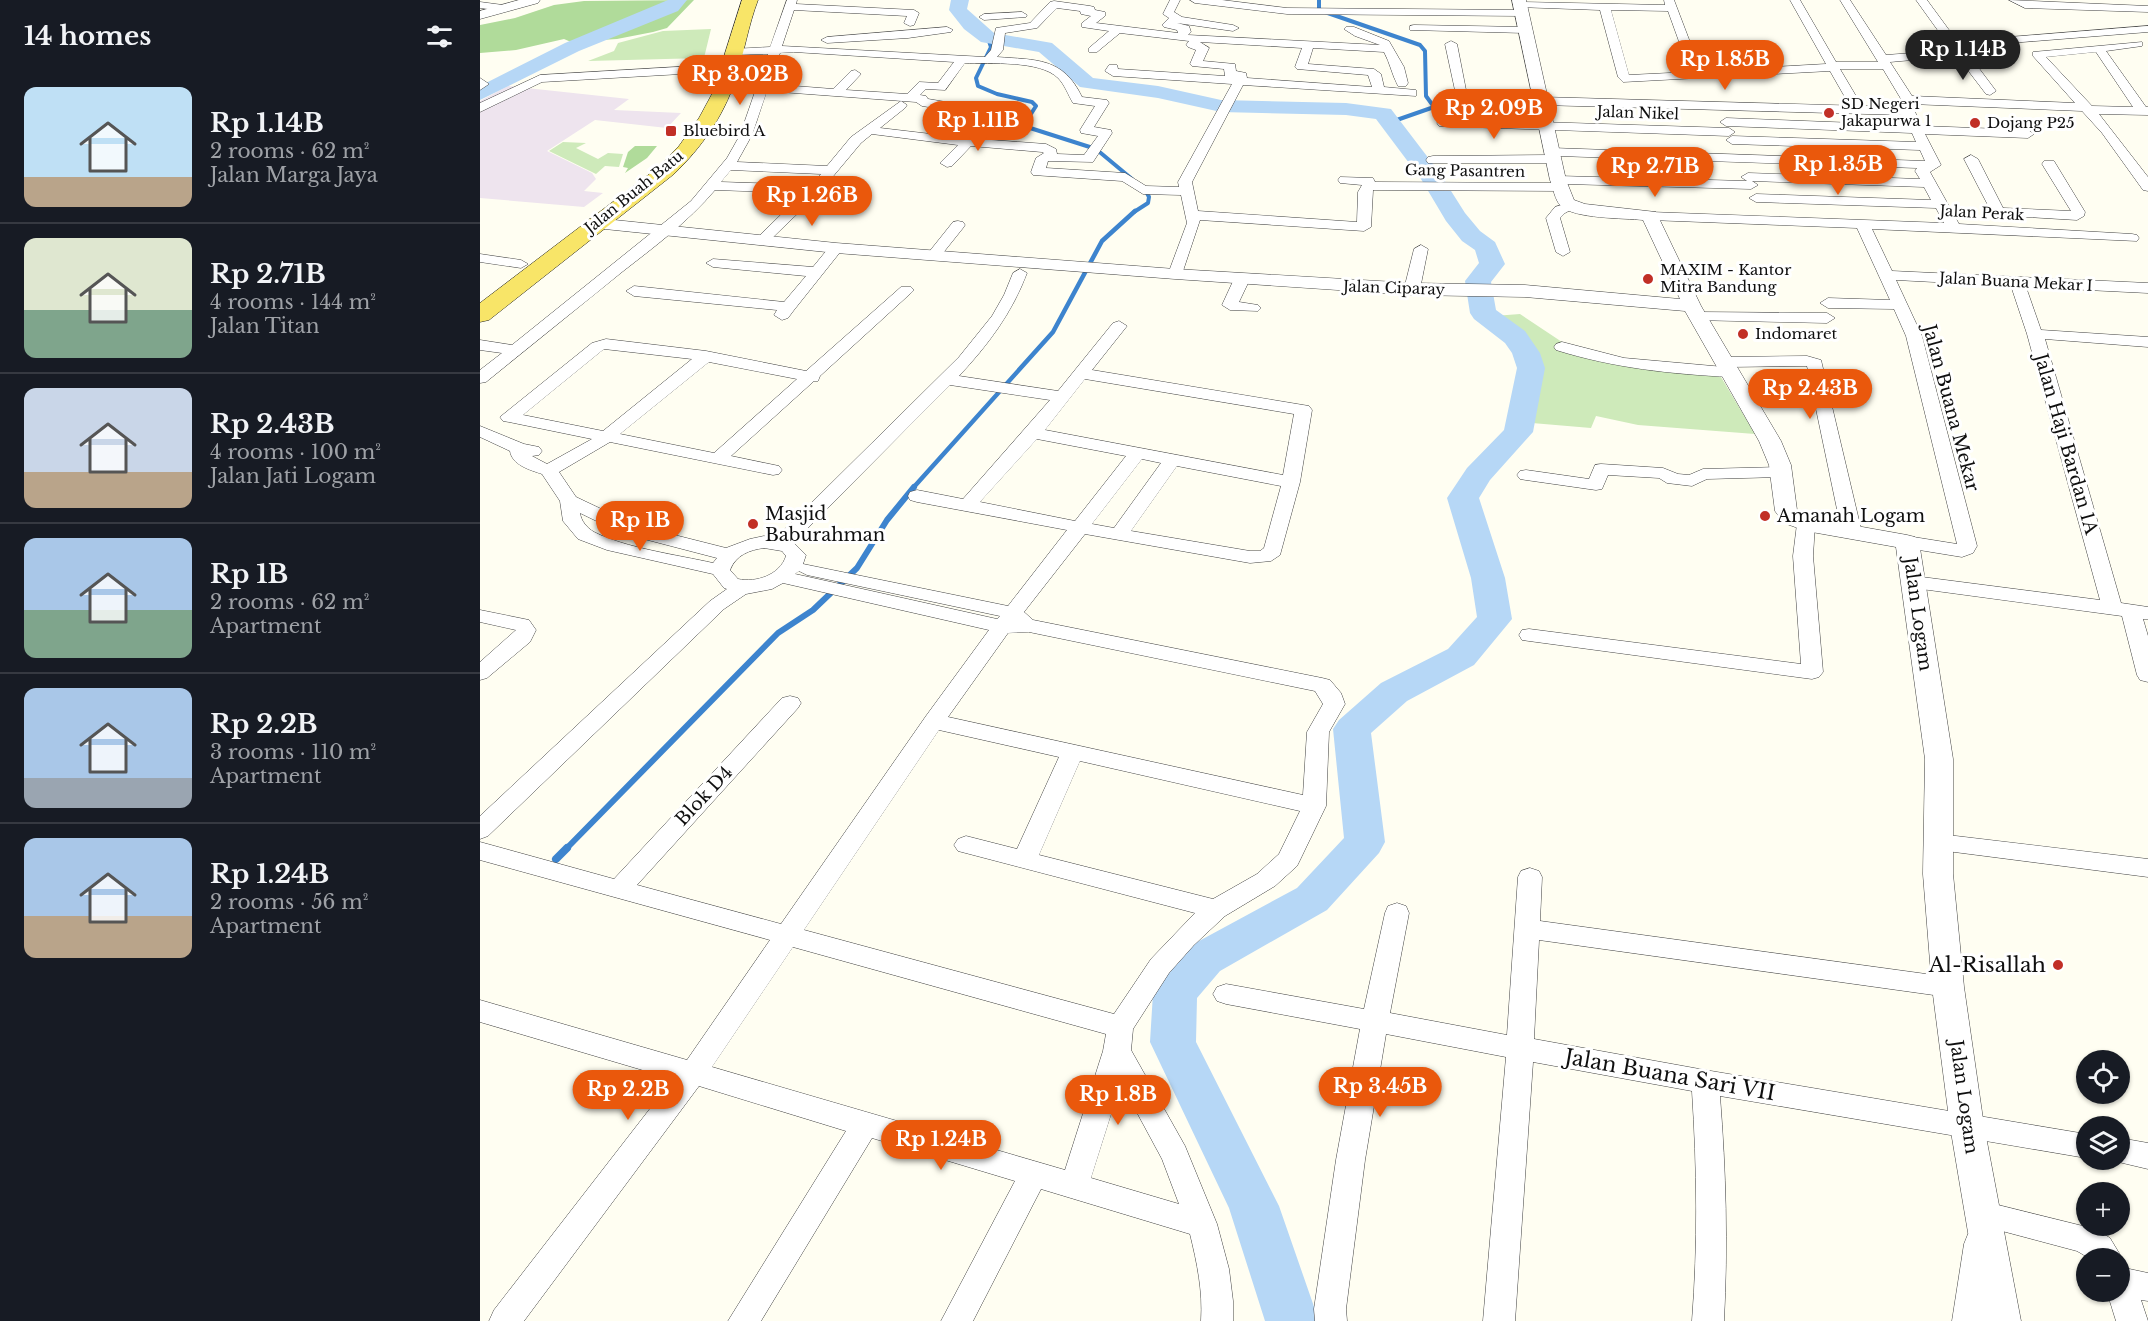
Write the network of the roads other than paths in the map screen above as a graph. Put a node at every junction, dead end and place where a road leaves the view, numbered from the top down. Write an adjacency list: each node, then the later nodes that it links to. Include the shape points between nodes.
1 (533, 0): 16 (street)
2 (735, 0): 59 (main road, Jalan Buah Batu)
3 (750, 0): 47 (main road, Jalan Buah Batu)
4 (1175, 0): 23 (street, via 1168,14)
5 (1195, 0): 10 (street)
6 (1794, 0): 52 (street)
7 (1845, 0): 51 (street)
8 (1921, 0): 48 (street)
9 (2014, 0): 18 (street, via 2021,4)
10 (1242, 3): 24 (street)
11 (1671, 4): 15 (street); 57 (street)
12 (480, 5): 16 (street)
13 (1521, 6): 15 (street); 17 (street); 32 (street)
14 (790, 7): 25 (street, via 907,18); 35 (street, via 854,22); 44 (street)
15 (1605, 7): 57 (street, via 1624,77)
16 (503, 8): 21 (street)
17 (1319, 8): 24 (street)
18 (2101, 8): 19 (street); 33 (street)
19 (2148, 9)
20 (1043, 13): 22 (street); 28 (street, via 1054,4 1095,6 1085,12 1101,14 1086,24); 50 (street, via 1033,26 1000,30 996,50)
21 (480, 15)
22 (984, 18)
23 (1176, 19): 26 (street); 36 (street, via 1168,25 1185,28 1182,32 1193,34)
24 (1277, 20): 38 (street, via 1281,34)
25 (894, 27)
26 (1233, 28)
27 (1414, 28): 32 (street)
28 (1118, 29): 36 (street, via 1145,29); 45 (street)
29 (1350, 29): 43 (street, via 1384,42)
30 (2148, 29): 33 (street)
31 (947, 30): 35 (street)
32 (1526, 30): 67 (street)
33 (2118, 31): 34 (street)
34 (2073, 35): 46 (street, via 2068,41); 48 (street)
35 (841, 38): 41 (street)
36 (1192, 39): 38 (street); 58 (street, via 1192,45 1203,48 1196,64 1231,66 1229,74 1242,76)
37 (2148, 43): 42 (street)
38 (1278, 44): 40 (street)
39 (1451, 44): 67 (street, via 1463,94)
40 (1308, 46): 43 (street); 62 (street, via 1301,67 1367,71 1375,75)
41 (794, 48): 44 (street); 49 (street)
42 (2099, 48): 46 (street); 73 (street)
43 (1389, 49): 60 (street)
44 (774, 50): 47 (street); 61 (street)
45 (1093, 50)
46 (2078, 50): 72 (street, via 2037,55)
47 (734, 52): 59 (main road, Jalan Buah Batu)
48 (1960, 52): 51 (street); 63 (street)
49 (962, 59): 50 (street); 55 (street)
50 (987, 60): 83 (street, via 1052,67 1066,79 1077,100 1103,103 1086,129 1106,133 1086,159)
51 (1884, 62): 52 (street); 70 (street)
52 (1832, 66): 57 (street); 66 (street)
53 (1113, 67): 58 (street, via 1113,72)
54 (933, 70): 55 (street)
55 (955, 70): 68 (street, via 941,87 923,86)
56 (855, 74): 64 (street)
57 (1697, 75)
58 (1239, 82): 62 (street); 99 (street, via 1185,182)
59 (715, 83): 71 (street, via 544,79); 106 (main road, Jalan Buah Batu, via 709,119 678,160); 120 (main road, Jalan Buah Batu, via 686,130 662,157)
60 (1401, 83)
61 (763, 87): 64 (street); 89 (street, via 746,135)
62 (1379, 91): 65 (street)
63 (1990, 91)
64 (836, 92): 68 (street)
65 (1412, 93)
66 (1850, 96)
67 (1541, 98): 69 (street); 75 (street)
68 (906, 101): 77 (street); 80 (street, via 922,99 996,114)
69 (1722, 106): 70 (street); 78 (street)
70 (1908, 106): 72 (street); 76 (street)
71 (480, 108)
72 (2087, 108): 73 (street); 97 (street, via 2126,153)
73 (2145, 111)
74 (1443, 123): 75 (street, Jalan Nikel)
75 (1546, 126): 78 (street, Jalan Nikel); 82 (street)
76 (1917, 129): 78 (street); 79 (street); 81 (street)
77 (868, 130): 80 (street); 90 (street, via 849,147)
78 (1729, 131): 81 (street); 84 (street)
79 (2028, 134)
80 (966, 142): 83 (street, via 1050,149 1050,155); 87 (street)
81 (1926, 146): 91 (street)
82 (1553, 156): 84 (street); 86 (street, via 1459,155); 93 (street)
83 (1044, 157): 99 (street, via 1038,172 1125,177 1146,190)
84 (1738, 158): 91 (street); 96 (street)
85 (1971, 159): 104 (street, via 1998,212)
86 (1433, 160)
87 (947, 163)
88 (2049, 164): 104 (street, via 2078,212 2073,217)
89 (726, 166): 90 (street); 94 (street)
90 (833, 170): 98 (street)
91 (1926, 171): 96 (street); 100 (street)
92 (1345, 180): 95 (street, Gang Pasantren, via 1368,180)
93 (1559, 184): 95 (street, Gang Pasantren, via 1470,189); 96 (street, Gang Pasantren); 101 (street)
94 (711, 186): 98 (street); 110 (street)
95 (1369, 186): 102 (street, via 1365,192 1364,227)
96 (1752, 187): 100 (street); 105 (street)
97 (2148, 187)
98 (815, 189): 113 (street)
99 (1186, 191): 102 (street)
100 (1941, 204): 109 (street)
101 (1571, 206): 103 (street); 116 (street, via 1561,209 1553,218)
102 (1193, 215): 123 (street, via 1194,223)
103 (1650, 216): 105 (street, Jalan Perak); 134 (street)
104 (2057, 216): 111 (street)
105 (1763, 222): 108 (street, Jalan Perak)
106 (595, 223): 110 (street); 135 (main road, Jalan Buah Batu)
107 (958, 225): 117 (street)
108 (1863, 225): 109 (street, Jalan Perak); 124 (street, Jalan Buana Mekar)
109 (1954, 228): 111 (street, Jalan Perak)
110 (666, 230): 113 (street); 141 (street)
111 (2068, 234): 112 (street, Jalan Perak)
112 (2132, 238)
113 (762, 240): 114 (street)
114 (836, 248): 117 (street); 122 (street)
115 (1421, 249): 128 (street)
116 (1563, 252)
117 (934, 255): 121 (street)
118 (480, 258): 120 (street)
119 (713, 263): 122 (street)
120 (521, 264): 131 (main road, Jalan Buah Batu)
121 (1023, 268): 123 (street, Jalan Ciparay); 147 (street, via 1000,316)
122 (817, 272): 130 (street, via 786,311)
123 (1174, 274): 125 (street, Jalan Ciparay)
124 (1884, 275): 126 (street, Jalan Buana Mekar I); 132 (street, Jalan Buana Mekar)
125 (1242, 279): 128 (street, Jalan Ciparay); 133 (street, via 1230,305)
126 (2016, 282): 127 (street, Jalan Buana Mekar I); 137 (street, Jalan Haji Bardan 1A)
127 (2148, 288)
128 (1412, 289): 134 (street, Jalan Ciparay, via 1550,292)
129 (906, 290): 145 (street)
130 (634, 291)
131 (480, 296)
132 (1900, 305): 134 (street, via 1827,311); 167 (street, Jalan Buana Mekar, via 1914,336 1967,546 1962,550)
133 (1253, 308)
134 (1695, 311): 143 (street)
135 (480, 315)
136 (1119, 326): 144 (street)
137 (2035, 334): 138 (street); 171 (street, Jalan Haji Bardan 1A)
138 (2148, 342)
139 (480, 345): 141 (street)
140 (1562, 347): 143 (street, via 1594,358 1644,367)
141 (516, 350): 146 (street)
142 (706, 356): 145 (street); 151 (street); 151 (street, via 615,344 598,346 509,417)
143 (1728, 367): 157 (street, via 1770,441); 164 (street, via 1807,360 1815,363)
144 (1080, 373): 148 (street); 159 (street, via 1303,410)
145 (812, 376): 153 (street)
146 (480, 378)
147 (946, 379): 148 (street); 166 (street)
148 (1062, 397): 150 (street)
149 (480, 431): 154 (street)
150 (1033, 433): 152 (street); 161 (street)
151 (606, 437): 153 (street); 154 (street, via 576,457)
152 (1138, 453): 155 (street); 163 (street)
153 (718, 459): 156 (street)
154 (535, 460): 169 (street, via 569,501 572,521 585,535 614,546)
155 (1172, 460): 159 (street); 165 (street)
156 (773, 471)
157 (1781, 472): 158 (street, via 1702,474 1692,480 1673,479 1658,472 1601,469 1596,485); 162 (street, via 1786,511)
158 (1526, 475)
159 (1291, 482): 165 (street, via 1273,551 1264,557)
160 (917, 496): 161 (street)
161 (967, 506): 163 (street)
162 (1806, 524): 164 (street, Jalan Logam); 174 (street, via 1803,556 1812,672)
163 (1080, 527): 165 (street); 173 (street)
164 (1852, 533): 167 (street, Jalan Logam)
165 (1119, 535)
166 (785, 540): 168 (street, via 797,558); 169 (street, via 751,544)
167 (1907, 543): 170 (street, Jalan Logam)
168 (788, 572): 169 (street, via 764,584); 173 (street)
169 (731, 574): 181 (street, via 717,605)
170 (1914, 582): 171 (street); 182 (street, Jalan Logam, via 1939,759)
171 (2130, 610): 176 (street, Jalan Haji Bardan 1A)
172 (480, 616): 175 (street, via 522,625 526,630 523,637)
173 (1015, 622): 178 (street); 180 (street, via 1322,685 1334,698 1334,704 1318,732)
174 (1529, 635)
175 (480, 673)
176 (2148, 675)
177 (790, 703): 188 (street, Blok D4)
178 (934, 720): 179 (street); 192 (street)
179 (1072, 753): 180 (street); 185 (street)
180 (1314, 806): 189 (street, via 1288,860 1266,880)
181 (480, 830)
182 (1939, 843): 186 (street); 193 (street, Jalan Logam, via 1939,910)
183 (966, 845): 185 (street)
184 (480, 851): 188 (street)
185 (1025, 859): 189 (street)
186 (2148, 868)
187 (1530, 877): 191 (street)
188 (618, 890): 192 (street)
189 (1216, 909): 197 (street, via 1160,966)
190 (1397, 913): 196 (street)
191 (1527, 929): 193 (street); 198 (street)
192 (788, 937): 197 (street); 199 (street)
193 (1948, 987): 202 (street, Jalan Logam)
194 (1226, 994): 196 (street, Jalan Buana Sari VII)
195 (484, 1020): 199 (street)
196 (1374, 1021): 198 (street, Jalan Buana Sari VII); 218 (street, via 1345,1190)
197 (1118, 1039): 207 (street); 209 (street, via 1175,1155)
198 (1520, 1047): 200 (street, Jalan Buana Sari VII); 219 (street)
199 (693, 1073): 201 (street); 214 (street)
200 (1705, 1082): 202 (street, Jalan Buana Sari VII); 220 (street, via 1712,1182)
201 (866, 1125): 206 (street); 215 (street)
202 (1967, 1126): 203 (street, Jalan Buana Sari VII); 208 (street, Jalan Logam)
203 (2076, 1144)
204 (2130, 1153): 205 (street)
205 (2148, 1156)
206 (1034, 1174): 207 (street); 216 (street)
207 (1074, 1186): 209 (street)
208 (1983, 1220): 210 (street, via 2084,1239); 221 (street); 222 (street, Jalan Logam)
209 (1202, 1224): 217 (street, via 1214,1269)
210 (2099, 1248)
211 (2130, 1284): 212 (street)
212 (2148, 1287)
213 (2126, 1302): 223 (street)
214 (505, 1321)
215 (744, 1321)
216 (957, 1321)
217 (1217, 1321)
218 (1331, 1321)
219 (1499, 1321)
220 (1708, 1321)
221 (1968, 1321)
222 (2002, 1321)
223 (2132, 1321)

